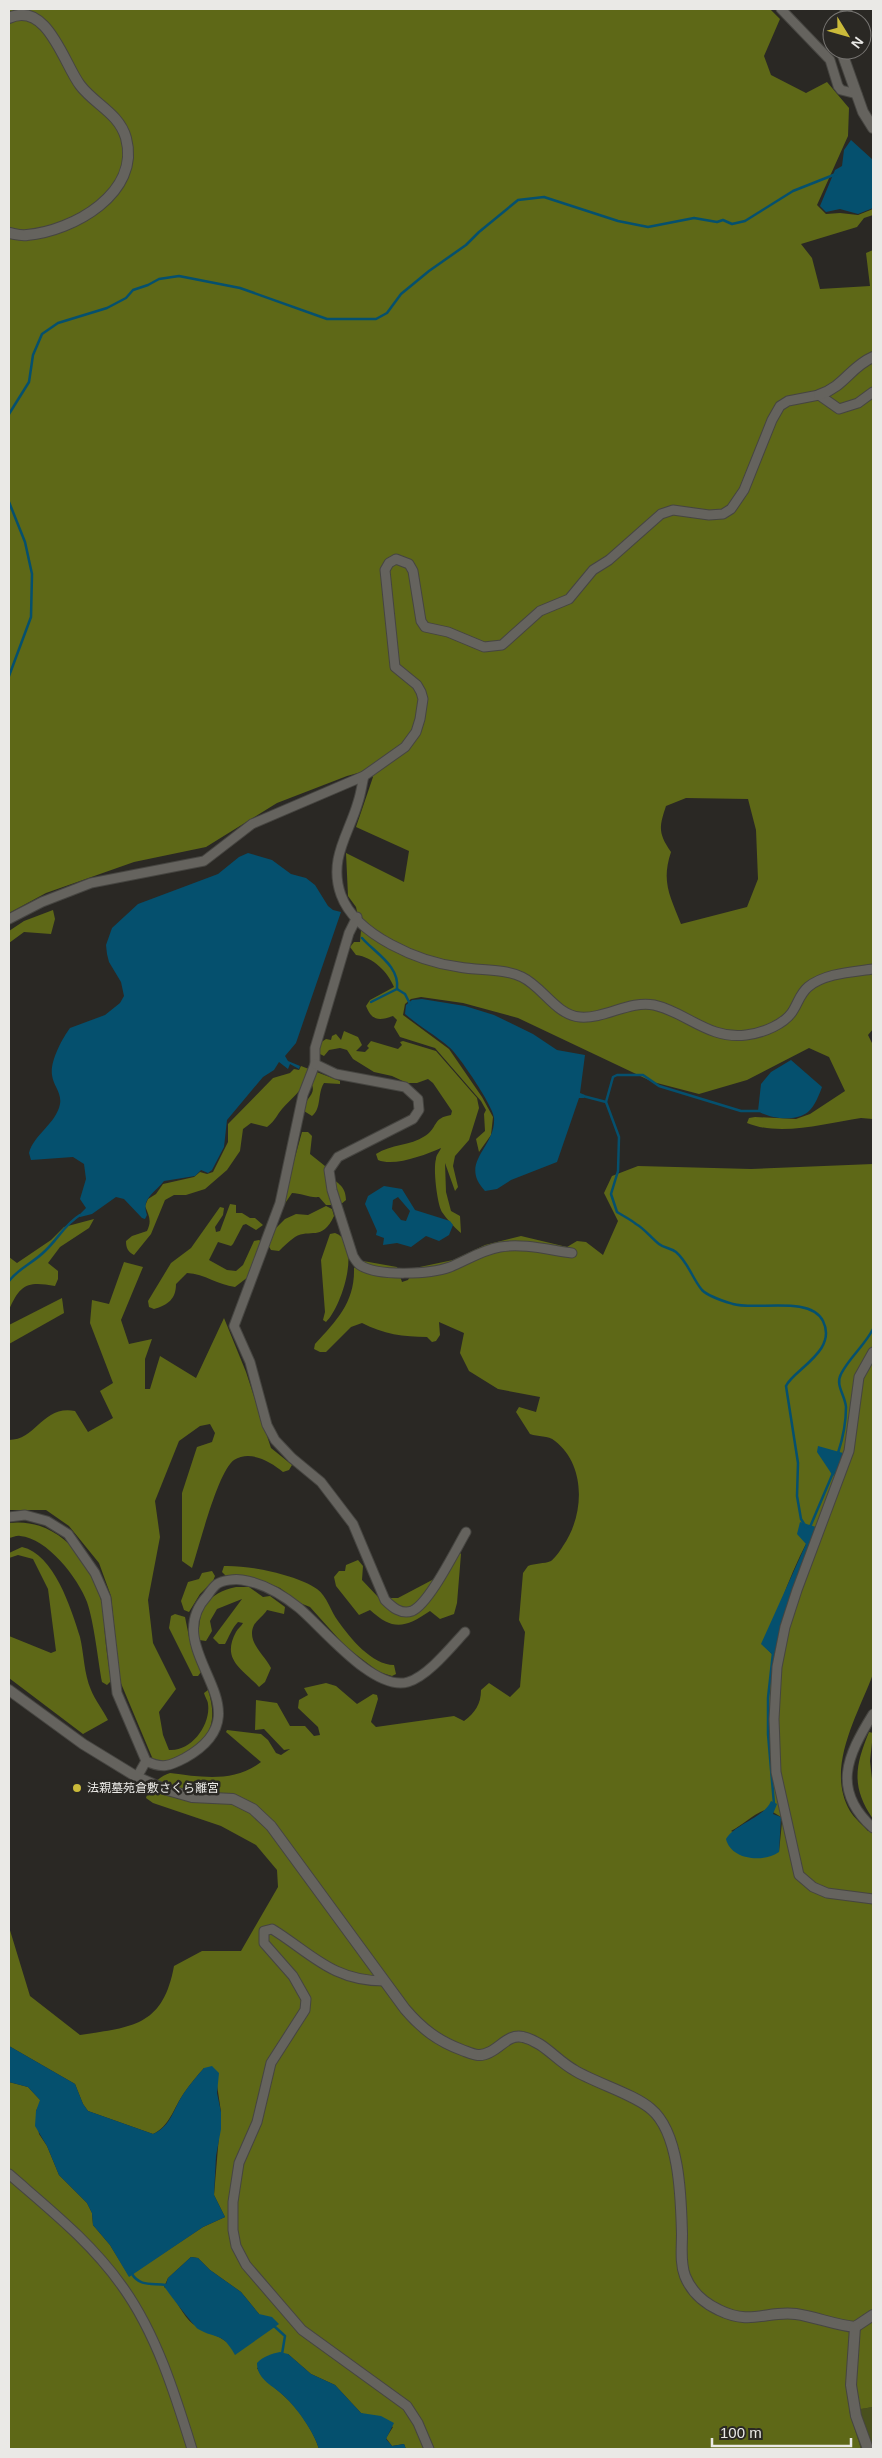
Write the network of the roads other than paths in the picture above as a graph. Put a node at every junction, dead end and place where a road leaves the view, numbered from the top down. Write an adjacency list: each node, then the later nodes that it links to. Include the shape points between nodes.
1 (781, 9): 4 (street, via 830,60 841,90)
2 (9, 18): 6 (street, via 28,15 46,25 56,37 80,86 118,122 126,137 129,155 115,191 88,214 54,230 25,236)
3 (845, 60): 4 (street)
4 (857, 94): 5 (street)
5 (873, 128)
6 (9, 233)
7 (873, 357): 9 (street, via 833,390)
8 (873, 392): 9 (street, via 839,409)
9 (819, 395): 10 (street, via 788,401 780,406 744,490 731,509 709,515 673,510 662,514 590,574 569,599 540,611 502,645 484,647 448,632 425,627 421,621 413,571 409,564 396,559 389,563 385,570 395,667 417,685 423,699 422,708 416,732 410,740)
10 (364, 776): 11 (street, via 336,865 342,897); 12 (street, via 252,824 204,861 91,883)
11 (357, 917): 13 (street, via 394,947 409,954 458,967 511,972 524,978 571,1016 599,1015 649,1005 720,1034 736,1036 749,1035 781,1022 794,1009 800,996 817,981); 14 (street, via 349,933 315,1048)
12 (9, 919)
13 (873, 969)
14 (315, 1064): 15 (street, via 336,1074 406,1087 418,1099 418,1110 413,1119 338,1157 328,1170 353,1256 359,1265 371,1270 430,1272 501,1247 520,1246); 18 (street, via 303,1095 280,1203 234,1326 250,1362 267,1425 275,1440 321,1482 353,1524 385,1600 394,1608 412,1611 420,1605 442,1575)
15 (572, 1253)
16 (873, 1352): 25 (street, via 859,1377 849,1451 785,1627 777,1667 774,1720 776,1772 799,1875 813,1887 827,1893)
17 (9, 1516): 22 (street, via 24,1515 47,1521 68,1534 95,1573 106,1598 117,1693)
18 (466, 1532)
19 (465, 1632): 22 (street, via 417,1677 396,1683 376,1676 299,1608 265,1586 235,1579 217,1584 198,1605 192,1622 197,1650 216,1698 219,1713 216,1730 207,1742 169,1766 156,1766)
20 (9, 1690): 23 (street, via 83,1744)
21 (873, 1714): 24 (street, via 855,1743 847,1770 849,1796 860,1816)
22 (146, 1761): 23 (street)
23 (136, 1777): 26 (street, via 192,1796 233,1799 253,1809 271,1826)
24 (873, 1828)
25 (873, 1899)
26 (384, 1981): 29 (street, via 414,2020 447,2045 476,2056 490,2053 514,2036 524,2038 539,2043 594,2081 650,2108 658,2116 673,2147 684,2275 690,2286 709,2304 752,2319 794,2314); 31 (street, via 368,1981 329,1969 272,1929 264,1931 264,1943 298,1982 306,1999 305,2010 271,2063 257,2122 246,2143 235,2182 233,2230 236,2246 246,2265 302,2330 407,2406 418,2422)
27 (9, 2174): 30 (street, via 72,2229 122,2286 155,2345)
28 (873, 2315): 29 (street)
29 (855, 2328): 32 (street, via 851,2385 856,2416)
30 (192, 2449)
31 (429, 2449)
32 (868, 2449)

